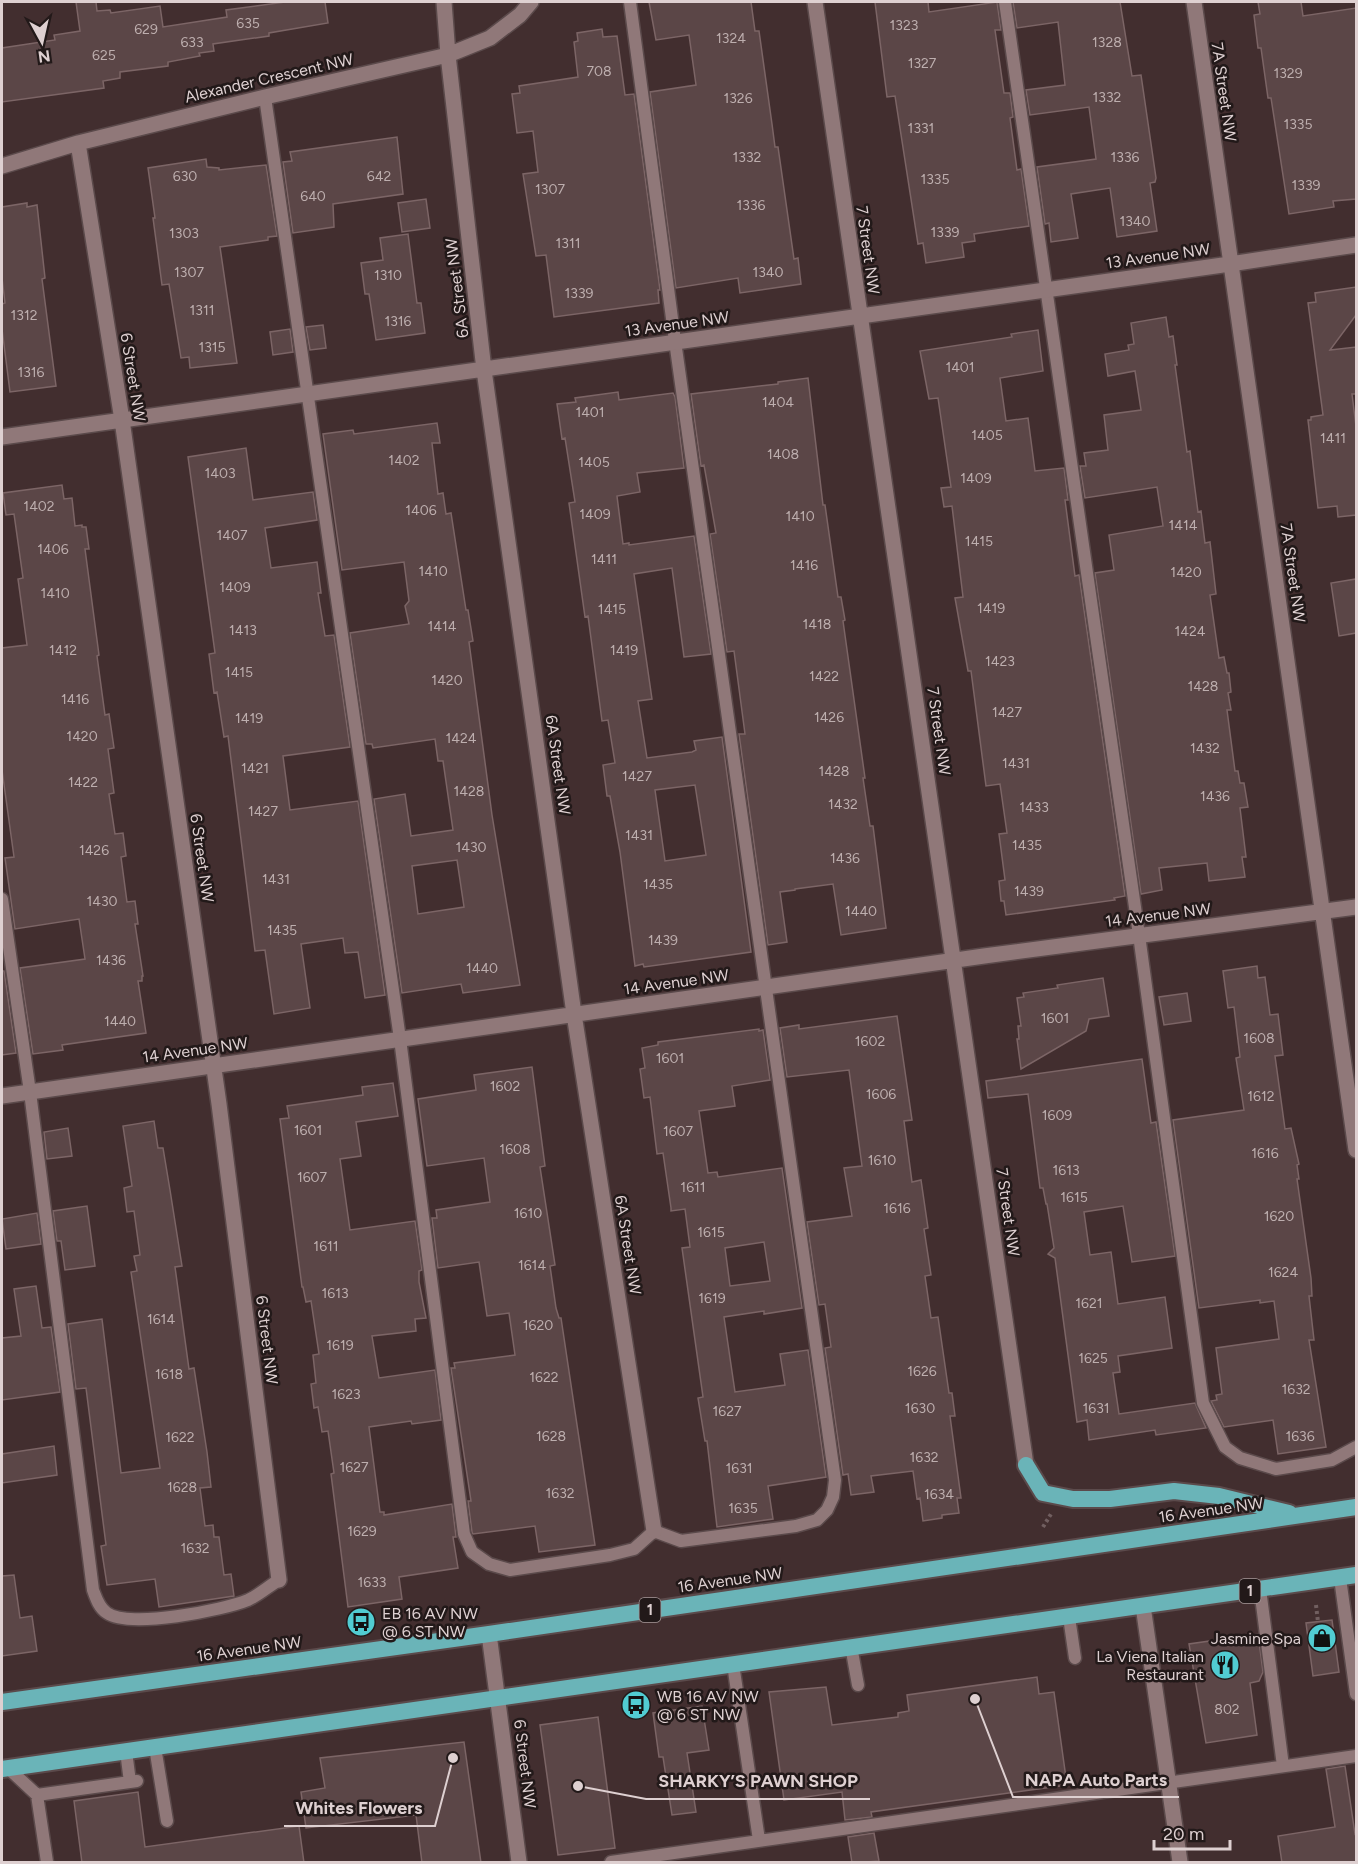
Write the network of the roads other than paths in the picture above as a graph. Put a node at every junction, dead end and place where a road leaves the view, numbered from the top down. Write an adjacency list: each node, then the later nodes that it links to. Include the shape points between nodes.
1 (444, 2): 7 (street, 6A Street NW)
2 (531, 2): 7 (street, Alexander Crescent NW, via 490,38)
3 (630, 2): 15 (lane)
4 (815, 2): 14 (street, 7 Street NW)
5 (1005, 2): 13 (lane)
6 (1194, 2): 12 (street, 7A Street NW)
7 (448, 55): 8 (street, Alexander Crescent NW); 16 (street, 6A Street NW)
8 (265, 97): 9 (street, Alexander Crescent NW); 17 (lane)
9 (78, 143): 10 (street, Alexander Crescent NW); 18 (street, 6 Street NW)
10 (2, 166)
11 (1356, 245): 12 (street, 13 Avenue NW)
12 (1230, 264): 13 (street, 13 Avenue NW); 22 (street, 7A Street NW)
13 (1045, 290): 14 (street, 13 Avenue NW); 23 (lane)
14 (859, 316): 15 (street, 13 Avenue NW); 24 (street, 7 Street NW)
15 (675, 342): 16 (street, 13 Avenue NW); 25 (lane)
16 (484, 370): 17 (street, 13 Avenue NW); 26 (street, 6A Street NW)
17 (307, 394): 18 (street, 13 Avenue NW); 27 (lane)
18 (122, 420): 19 (street, 13 Avenue NW); 28 (street, 6 Street NW)
19 (2, 437)
20 (2, 899): 29 (lane)
21 (1356, 907): 22 (street, 14 Avenue NW)
22 (1323, 912): 23 (street, 14 Avenue NW); 31 (street, 7A Street NW)
23 (1138, 935): 24 (street, 14 Avenue NW); 32 (lane, via 1203,1403 1225,1447 1240,1458 1276,1468 1332,1460)
24 (954, 960): 25 (street, 14 Avenue NW); 33 (street, 7 Street NW)
25 (766, 988): 26 (street, 14 Avenue NW); 36 (lane, via 835,1480 833,1497 817,1520 796,1526 681,1541)
26 (574, 1014): 27 (street, 14 Avenue NW); 36 (street, 6A Street NW)
27 (400, 1039): 28 (street, 14 Avenue NW); 36 (lane, via 464,1534 472,1552 489,1564 510,1570 634,1549)
28 (213, 1066): 29 (street, 14 Avenue NW); 38 (street, 6 Street NW)
29 (30, 1092): 30 (street, 14 Avenue NW); 38 (lane, via 93,1590 99,1605 108,1615 123,1618 210,1612 249,1600)
30 (2, 1096)
31 (1356, 1150)
32 (1356, 1447)
33 (1026, 1465): 35 (highway, via 1043,1493 1072,1499 1110,1500 1174,1491 1220,1496)
34 (1356, 1507): 35 (highway, 16 Avenue NW / 1)
35 (1299, 1516): 42 (highway, 16 Avenue NW / 1)
36 (654, 1531)
37 (1348, 1576): 39 (highway, 1); 47 (lane)
38 (279, 1580)
39 (1260, 1589): 40 (highway, 1); 53 (lane)
40 (1143, 1606): 41 (highway, 1); 55 (street)
41 (1069, 1617): 43 (highway, 1); 44 (lane)
42 (489, 1634): 48 (street, 6 Street NW); 49 (highway, 16 Avenue NW / 1)
43 (851, 1646): 45 (highway, 1); 46 (lane)
44 (1075, 1658)
45 (733, 1665): 48 (highway, 1); 58 (lane)
46 (858, 1685)
47 (1356, 1694)
48 (498, 1698): 50 (highway, 1); 60 (street, 6 Street NW)
49 (2, 1702)
50 (155, 1747): 51 (highway, 1); 57 (lane)
51 (126, 1751): 54 (highway, 1); 56 (lane, via 134,1782)
52 (1356, 1756): 53 (lane)
53 (1283, 1766): 55 (lane)
54 (5, 1769): 56 (lane)
55 (1168, 1782): 58 (lane); 62 (street)
56 (37, 1795): 59 (lane)
57 (167, 1821)
58 (759, 1840): 61 (lane)
59 (47, 1863)
60 (519, 1863)
61 (611, 1863)
62 (1180, 1863)

